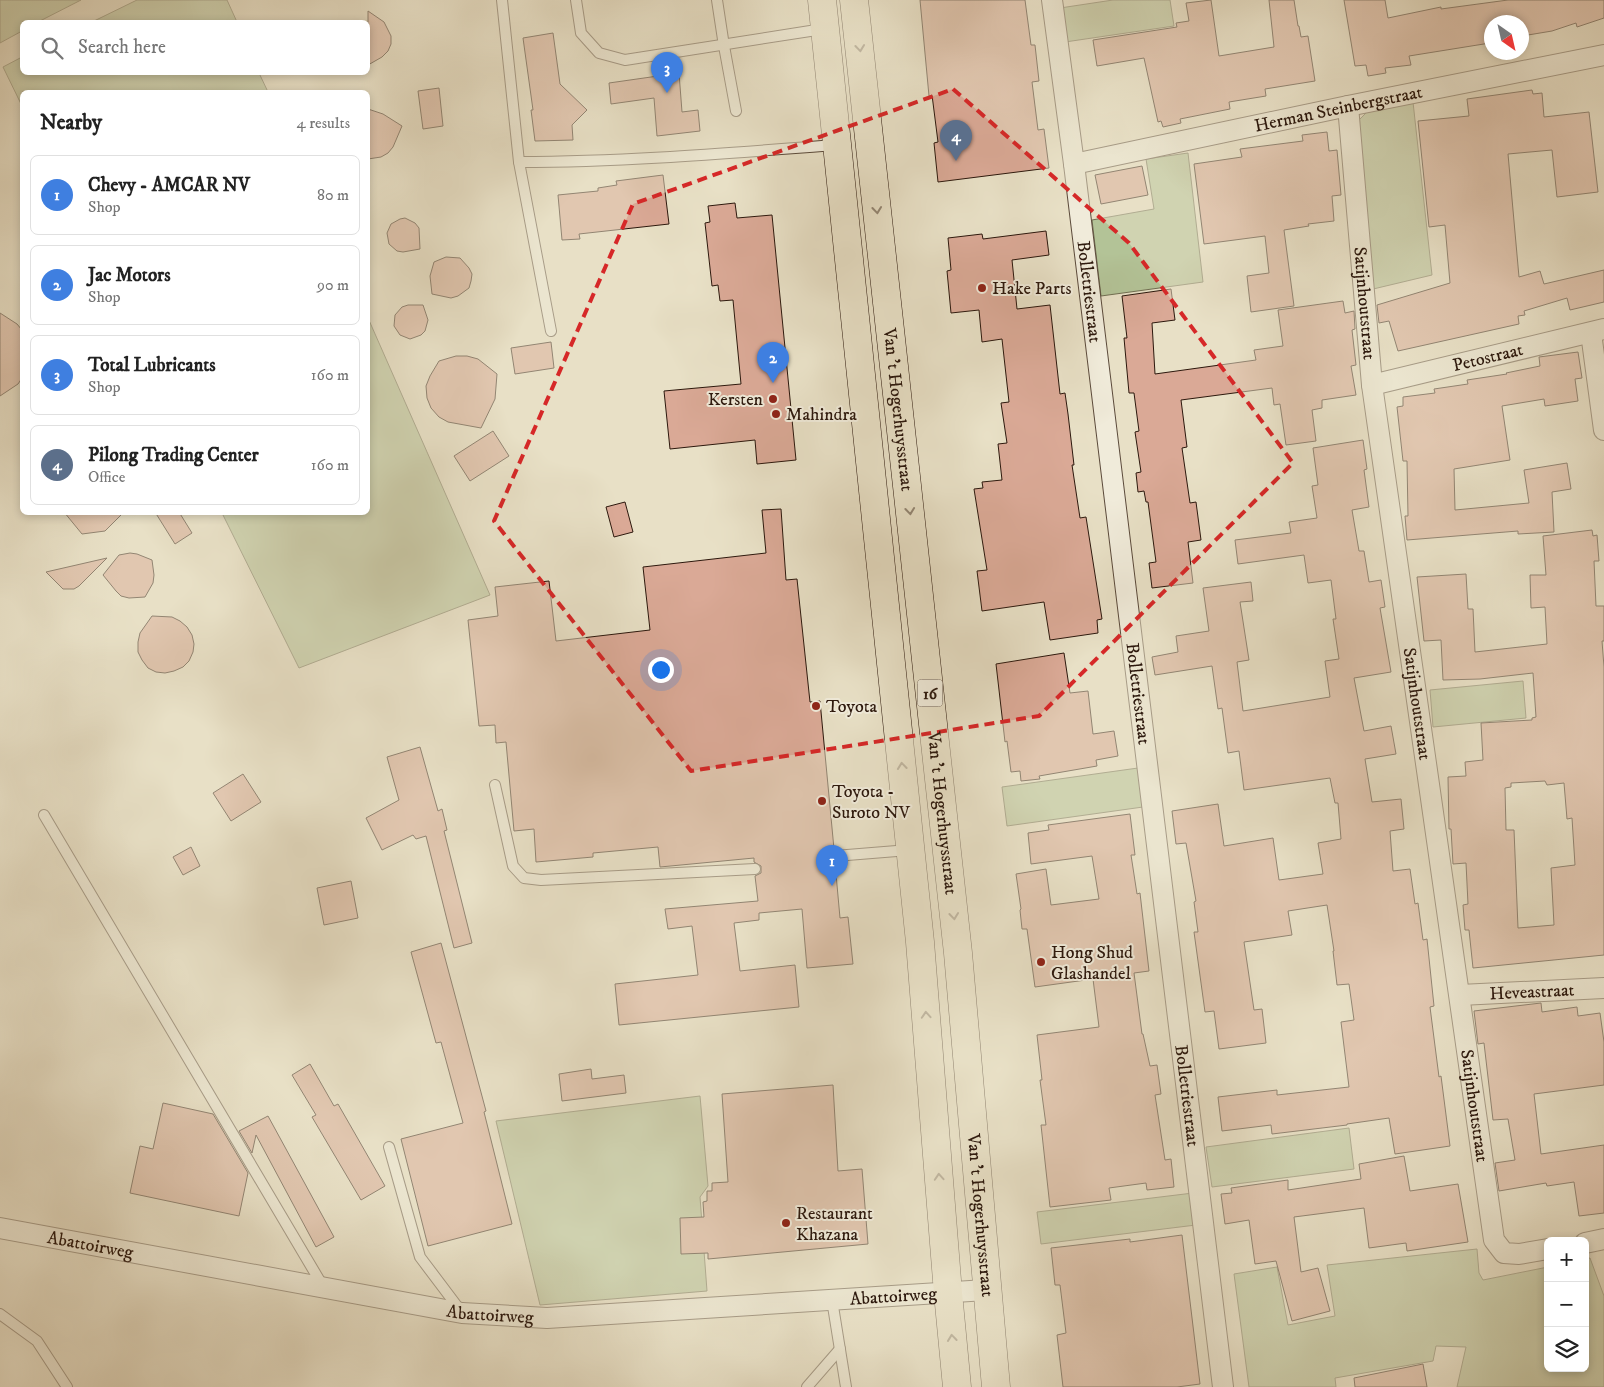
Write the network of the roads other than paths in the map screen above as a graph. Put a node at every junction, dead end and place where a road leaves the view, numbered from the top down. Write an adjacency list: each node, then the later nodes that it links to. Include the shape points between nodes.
1 (502, 0): 13 (lane)
2 (576, 0): 8 (lane, via 582,33 599,53 626,60)
3 (717, 0): 8 (lane)
4 (822, 0): 7 (main road, Van 't Hogerhuysstraat / 16)
5 (854, 0): 32 (main road, Van 't Hogerhuysstraat / 16, one-way to 32, via 958,953)
6 (1052, 0): 14 (street, Bolletriestraat)
7 (824, 29): 8 (lane); 12 (main road, Van 't Hogerhuysstraat / 16)
8 (724, 46): 11 (lane)
9 (1604, 55): 10 (street, Herman Steinbergstraat)
10 (1348, 106): 14 (street, Herman Steinbergstraat); 17 (street, Satijnhoutstraat)
11 (736, 111)
12 (836, 145): 13 (lane, via 632,160); 21 (main road, Van 't Hogerhuysstraat / 16, one-way to 12)
13 (519, 162): 15 (lane)
14 (1074, 164): 43 (street, Bolletriestraat)
15 (552, 331)
16 (1597, 331): 17 (street, Petostraat); 18 (street)
17 (1372, 385): 25 (street, Satijnhoutstraat)
18 (1604, 430)
19 (495, 785): 23 (lane, via 513,866 524,878 541,880)
20 (44, 815): 31 (lane)
21 (910, 850): 22 (lane); 33 (main road, Van 't Hogerhuysstraat / 16, one-way to 21)
22 (834, 856)
23 (755, 869)
24 (1604, 988): 25 (street, Heveastraat)
25 (1460, 995): 30 (street, Satijnhoutstraat, via 1494,1240 1504,1253)
26 (389, 1147): 35 (lane, via 420,1257)
27 (0, 1228): 31 (street, Abattoirweg)
28 (1604, 1239): 29 (street)
29 (1589, 1242)
30 (1544, 1250)
31 (324, 1289): 35 (street, Abattoirweg)
32 (986, 1290): 33 (street, Abattoirweg); 42 (main road, Van 't Hogerhuysstraat / 16)
33 (948, 1293): 34 (street, Abattoirweg); 38 (main road, Van 't Hogerhuysstraat / 16, one-way to 33)
34 (832, 1300): 35 (street, Abattoirweg, via 547,1318); 37 (lane)
35 (462, 1313)
36 (0, 1314): 39 (lane, via 37,1341)
37 (840, 1349): 40 (lane); 41 (lane)
38 (953, 1383)
39 (67, 1387)
40 (807, 1387)
41 (846, 1387)
42 (996, 1387)
43 (1223, 1387)

